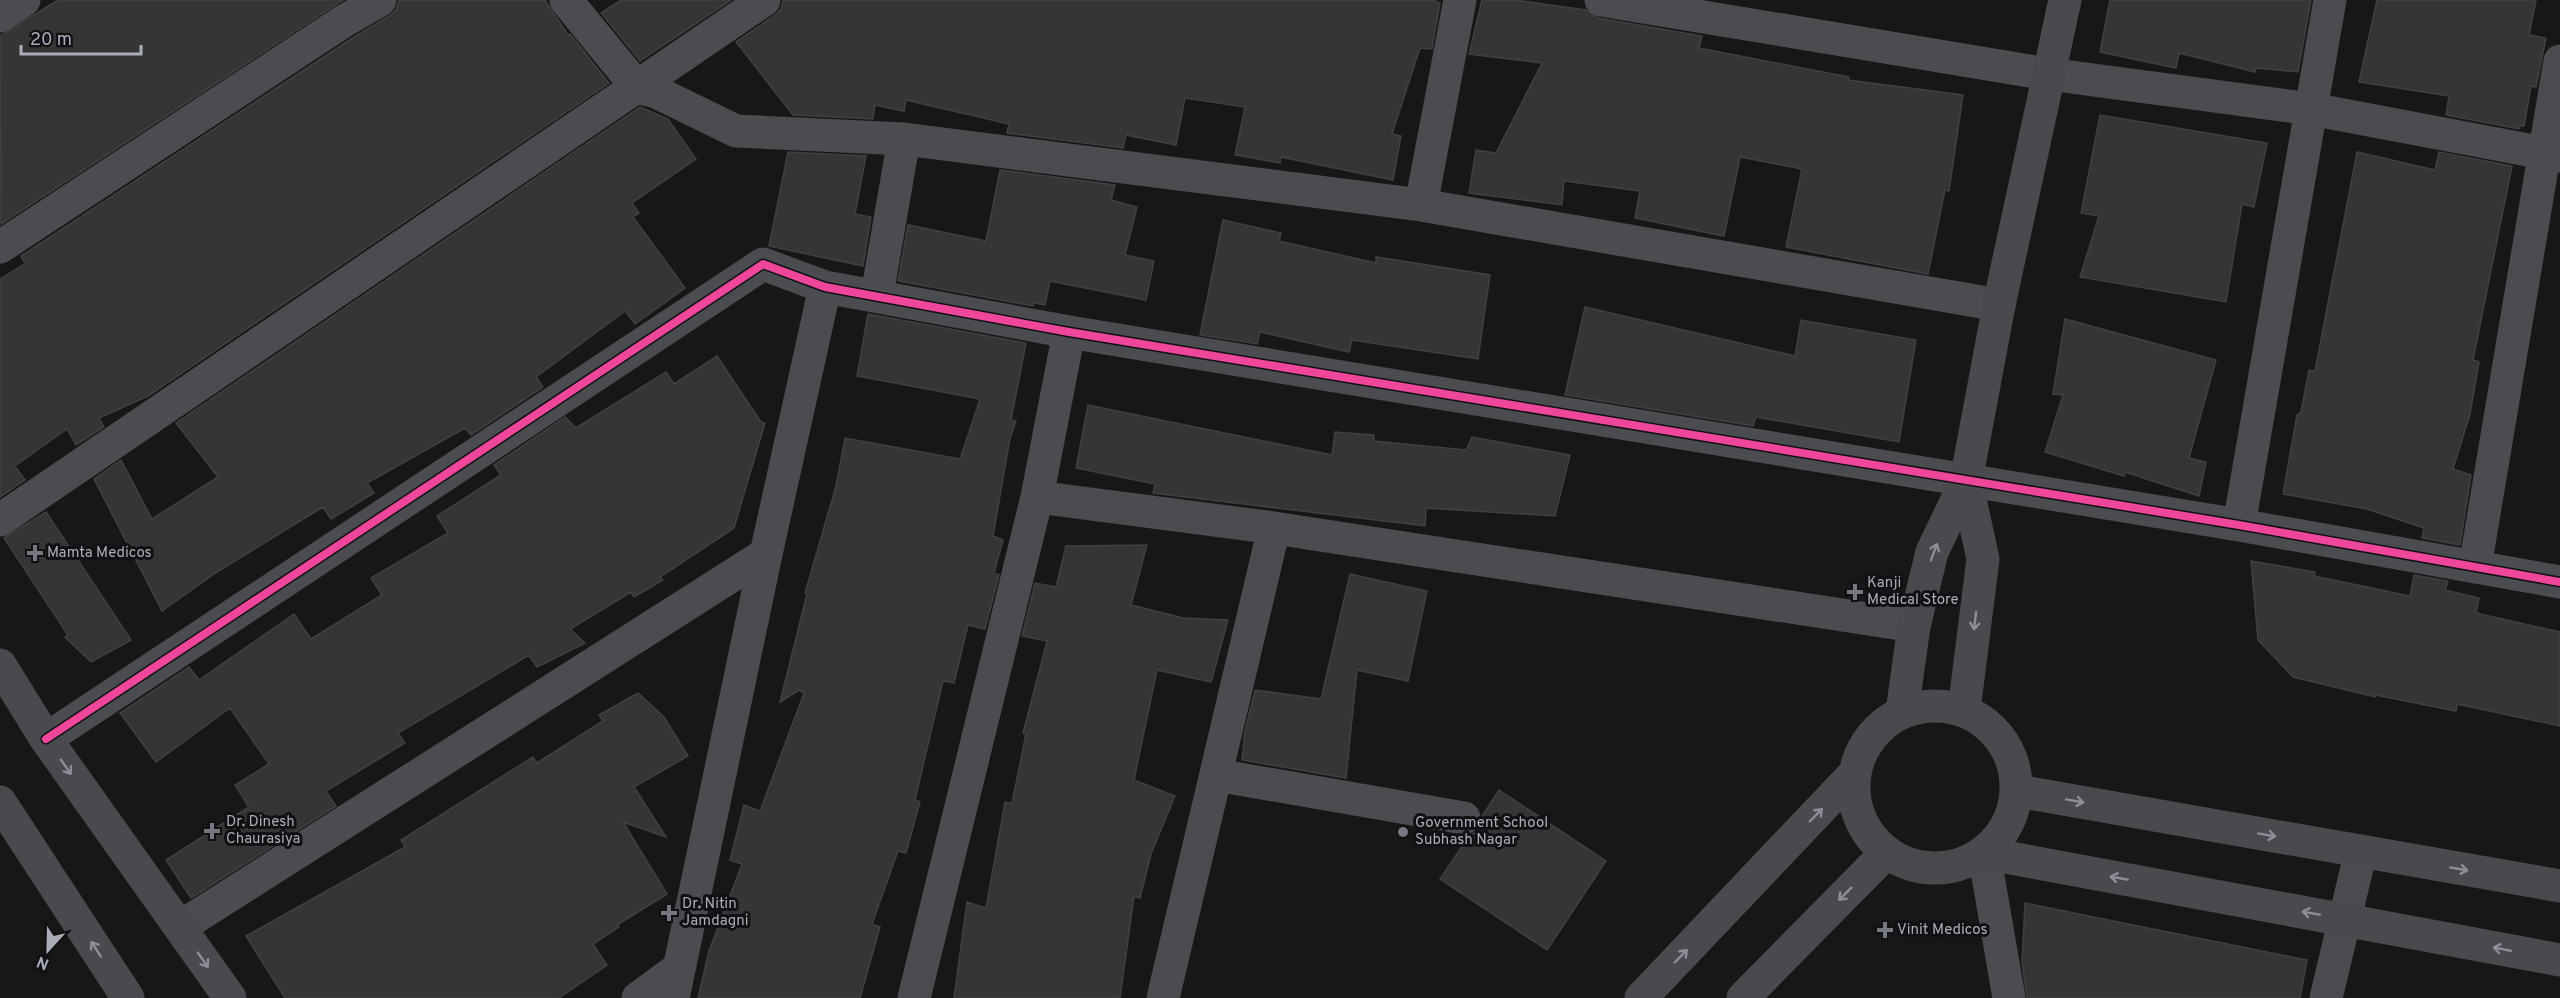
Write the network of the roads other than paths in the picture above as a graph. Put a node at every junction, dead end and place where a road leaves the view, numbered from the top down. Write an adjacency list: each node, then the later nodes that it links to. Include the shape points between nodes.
1 (24, 0): 9 (street)
2 (380, 0): 17 (street)
3 (566, 0): 12 (street)
4 (764, 0): 12 (street)
5 (1460, 0): 16 (street)
6 (1601, 0): 11 (street)
7 (2065, 0): 11 (main road)
8 (2330, 0): 13 (street)
9 (0, 16)
10 (2560, 61): 15 (street)
11 (2048, 74): 13 (street); 20 (main road)
12 (637, 87): 14 (street, via 656,92 736,131); 24 (street)
13 (2311, 109): 15 (street); 25 (street)
14 (903, 139): 16 (street); 19 (street)
15 (2553, 154): 28 (street)
16 (1421, 205): 20 (street)
17 (0, 247)
18 (825, 287): 19 (street); 27 (street); 34 (street, via 763,264)
19 (877, 295): 21 (street)
20 (1999, 305): 22 (main road)
21 (1069, 332): 22 (street); 23 (street)
22 (1966, 481): 25 (street); 30 (main road, one-way to 22, via 1932,552); 32 (main road, one-way to 32, via 1983,559)
23 (1037, 497): 26 (street); 51 (street)
24 (0, 520)
25 (2239, 525): 28 (street)
26 (1274, 528): 30 (street); 35 (street)
27 (766, 554): 45 (street); 47 (street)
28 (2475, 567): 29 (street)
29 (2560, 582)
30 (1914, 626): 33 (main road)
31 (0, 665): 34 (main road)
32 (1964, 710): 33 (main road, via 1932,705); 37 (main road, via 1986,722 2003,741 2014,764)
33 (1902, 712): 36 (main road, via 1878,727 1862,749)
34 (46, 739): 45 (main road, one-way to 45)
35 (1216, 775): 39 (street); 52 (street)
36 (1853, 776): 41 (main road, via 1855,805 1866,832); 53 (main road, one-way to 36)
37 (2017, 791): 40 (main road, one-way to 40); 42 (main road, via 2012,817)
38 (0, 803): 48 (main road, one-way to 38)
39 (1464, 818)
40 (2361, 851): 43 (main road, one-way to 43); 44 (street)
41 (1886, 853): 42 (main road, via 1918,867 1952,867); 54 (main road, one-way to 54)
42 (1984, 853): 44 (main road, one-way to 42); 55 (street)
43 (2560, 886)
44 (2345, 920): 46 (main road, one-way to 44); 56 (street)
45 (180, 927): 49 (main road, one-way to 49)
46 (2560, 960)
47 (676, 983): 50 (street)
48 (128, 998)
49 (230, 998)
50 (638, 998)
51 (914, 998)
52 (1163, 998)
53 (1641, 998)
54 (1743, 998)
55 (2009, 998)
56 (2326, 998)

